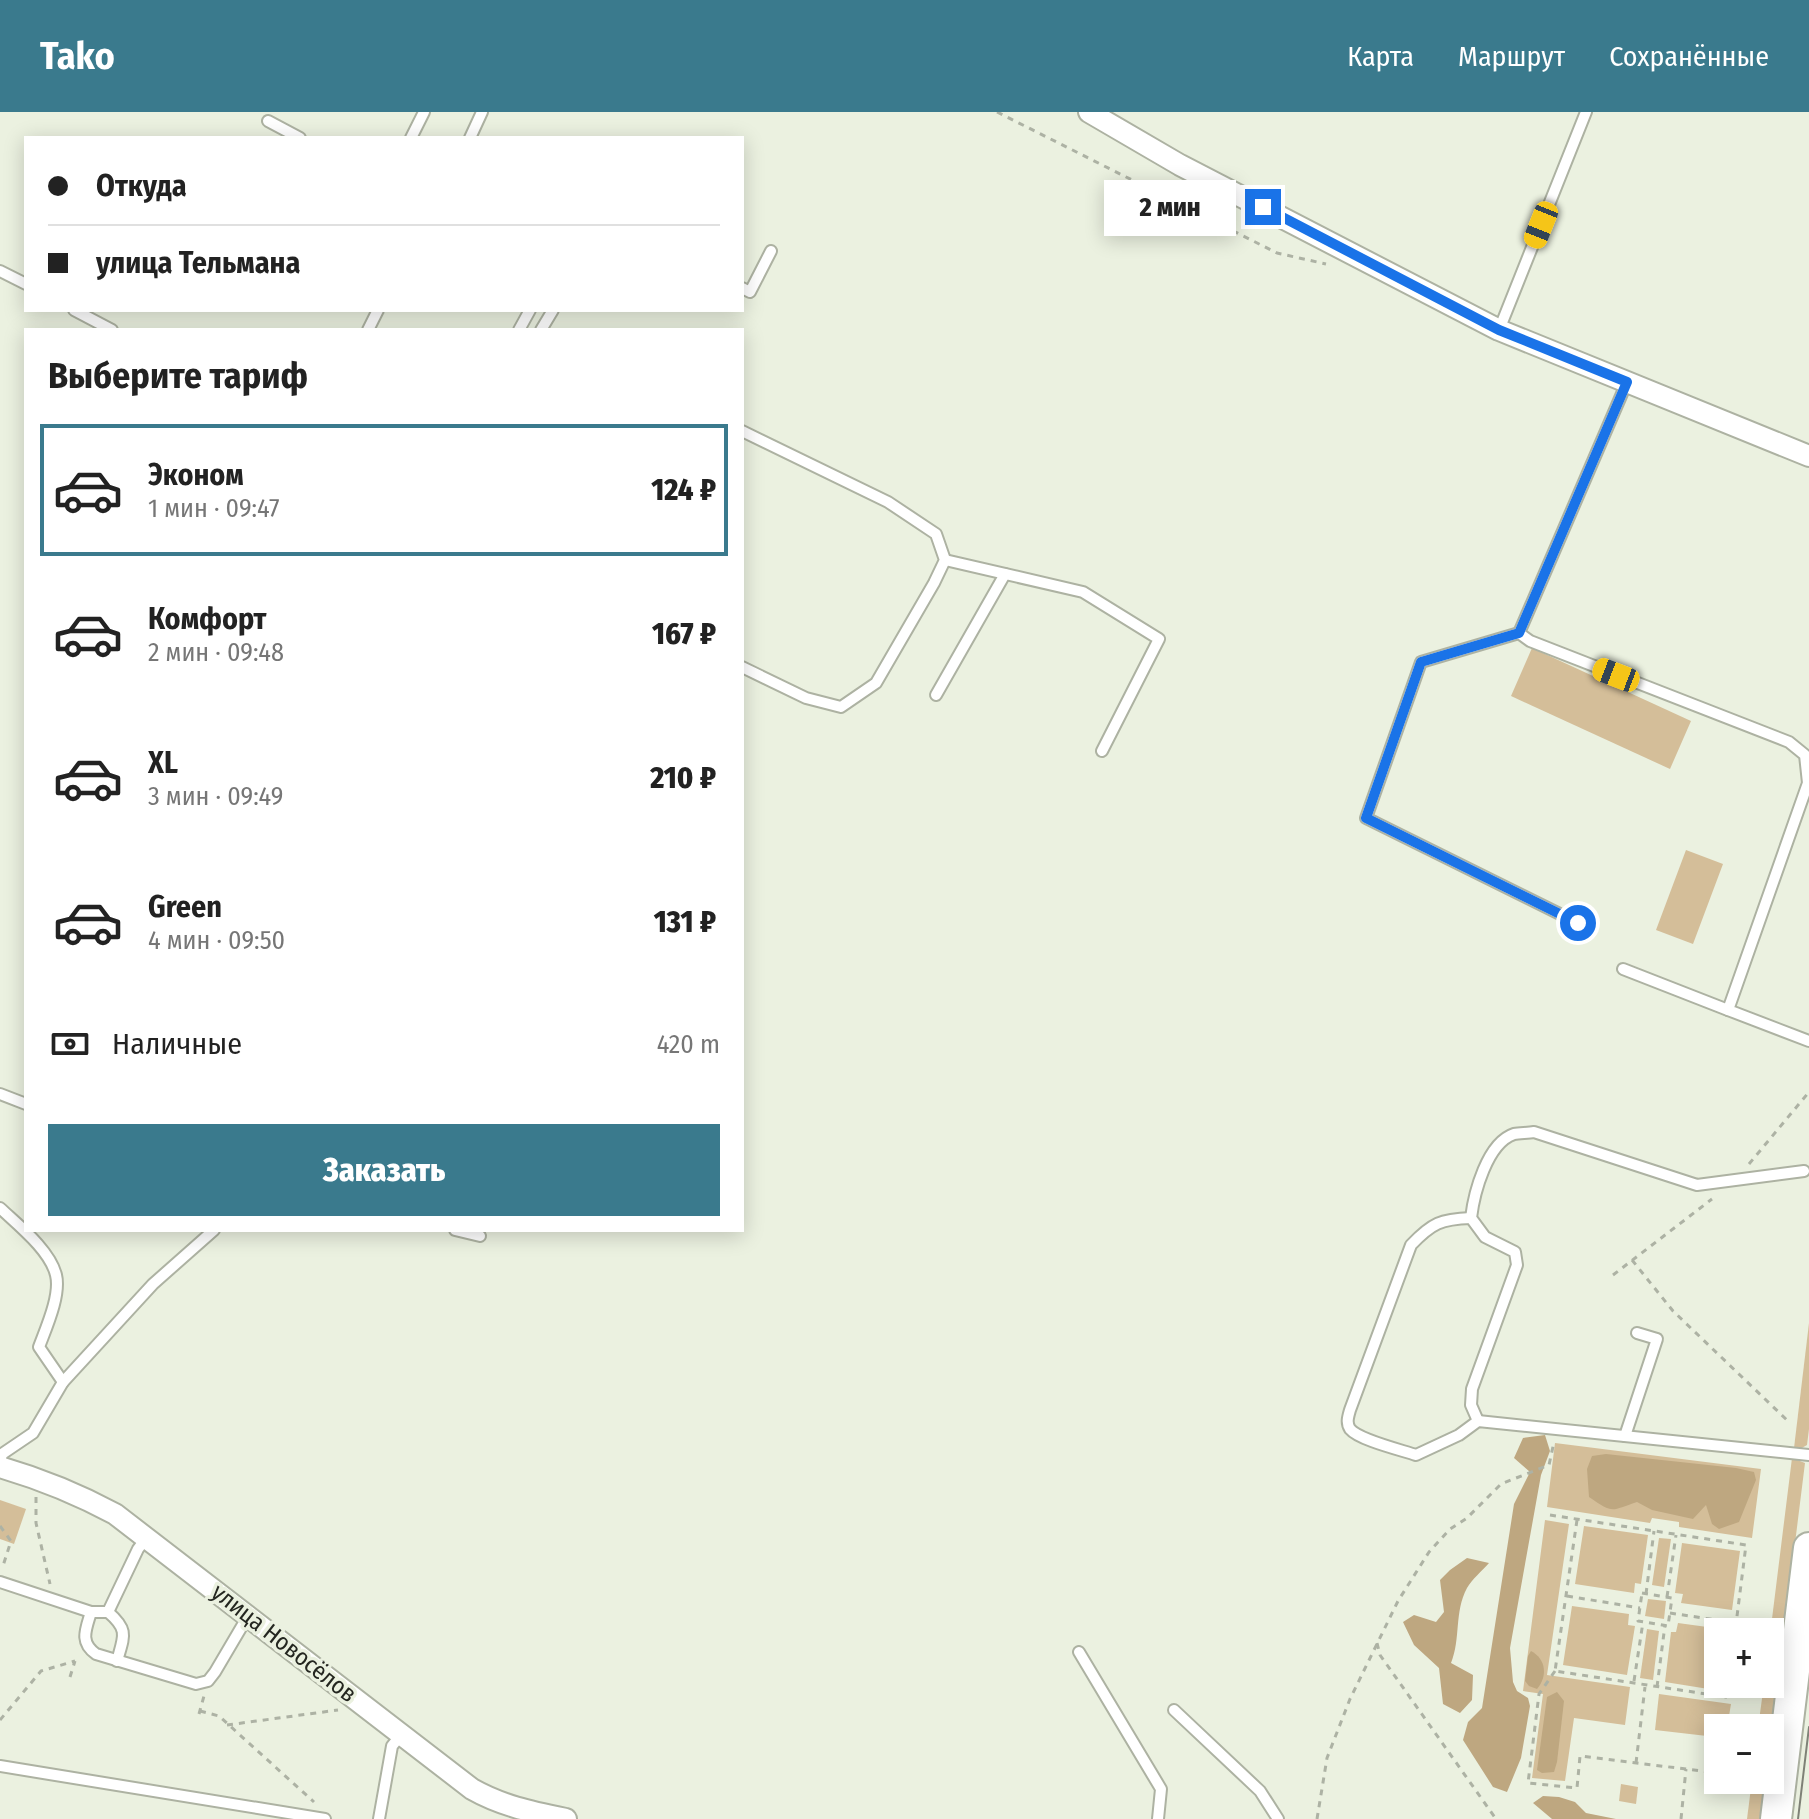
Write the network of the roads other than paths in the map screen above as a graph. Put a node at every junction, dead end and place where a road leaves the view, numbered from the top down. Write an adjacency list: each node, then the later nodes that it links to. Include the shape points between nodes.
1 (424, 112): 7 (lane)
2 (482, 112): 8 (lane)
3 (1089, 112): 15 (street, via 1180,165)
4 (1586, 112): 15 (lane)
5 (268, 121): 6 (lane)
6 (296, 136)
7 (412, 136)
8 (471, 136)
9 (771, 251): 12 (lane, via 750,292)
10 (0, 271): 11 (lane)
11 (24, 283)
12 (744, 289)
13 (78, 312): 14 (lane)
14 (108, 328)
15 (1499, 330): 16 (street)
16 (1627, 382): 18 (street); 21 (lane)
17 (744, 432): 19 (lane, via 888,502 936,534)
18 (1809, 456)
19 (945, 560): 20 (lane); 22 (lane, via 876,683 841,707 806,698)
20 (1005, 574): 23 (lane); 24 (lane, via 1083,592 1159,639)
21 (1519, 633): 25 (lane, via 1421,662 1366,818); 27 (lane, via 1789,742 1805,755 1808,783)
22 (744, 668)
23 (936, 695)
24 (1102, 751)
25 (1578, 923)
26 (1623, 969): 27 (lane)
27 (1728, 1010): 28 (lane)
28 (1809, 1041)
29 (0, 1094): 30 (lane)
30 (24, 1103)
31 (1804, 1171): 33 (lane, via 1697,1185 1534,1132 1512,1135 1492,1152 1474,1195)
32 (0, 1208): 34 (lane)
33 (1471, 1218): 41 (lane, via 1485,1237 1515,1252 1517,1265 1472,1389); 41 (lane, via 1445,1219 1411,1245 1347,1421 1359,1435 1416,1455)
34 (24, 1231)
35 (25, 1232): 40 (lane, via 56,1275 53,1310 39,1347)
36 (212, 1232): 40 (lane, via 153,1284)
37 (463, 1232): 38 (lane)
38 (480, 1236)
39 (1637, 1333): 42 (lane, via 1657,1339)
40 (63, 1382): 44 (lane, via 33,1433 2,1454)
41 (1478, 1421): 42 (lane)
42 (1625, 1436): 43 (lane)
43 (1809, 1455)
44 (0, 1465): 45 (street, улица Новосёлов, via 84,1497)
45 (147, 1537): 49 (lane); 50 (street, улица Новосёлов)
46 (1809, 1548): 61 (main road)
47 (0, 1582): 48 (lane)
48 (91, 1612): 49 (lane); 52 (lane, via 84,1638 87,1648)
49 (108, 1612): 52 (lane, via 123,1627)
50 (248, 1616): 52 (lane, via 208,1681 196,1684); 54 (street, улица Новосёлов)
51 (1079, 1652): 59 (lane, via 1161,1789)
52 (117, 1661)
53 (1174, 1710): 60 (lane, via 1260,1791)
54 (401, 1735): 57 (lane, via 392,1746); 58 (street, улица Новосёлов, via 491,1800)
55 (0, 1766): 56 (lane)
56 (323, 1814)
57 (379, 1819)
58 (566, 1819)
59 (1158, 1819)
60 (1278, 1819)
61 (1776, 1819)

